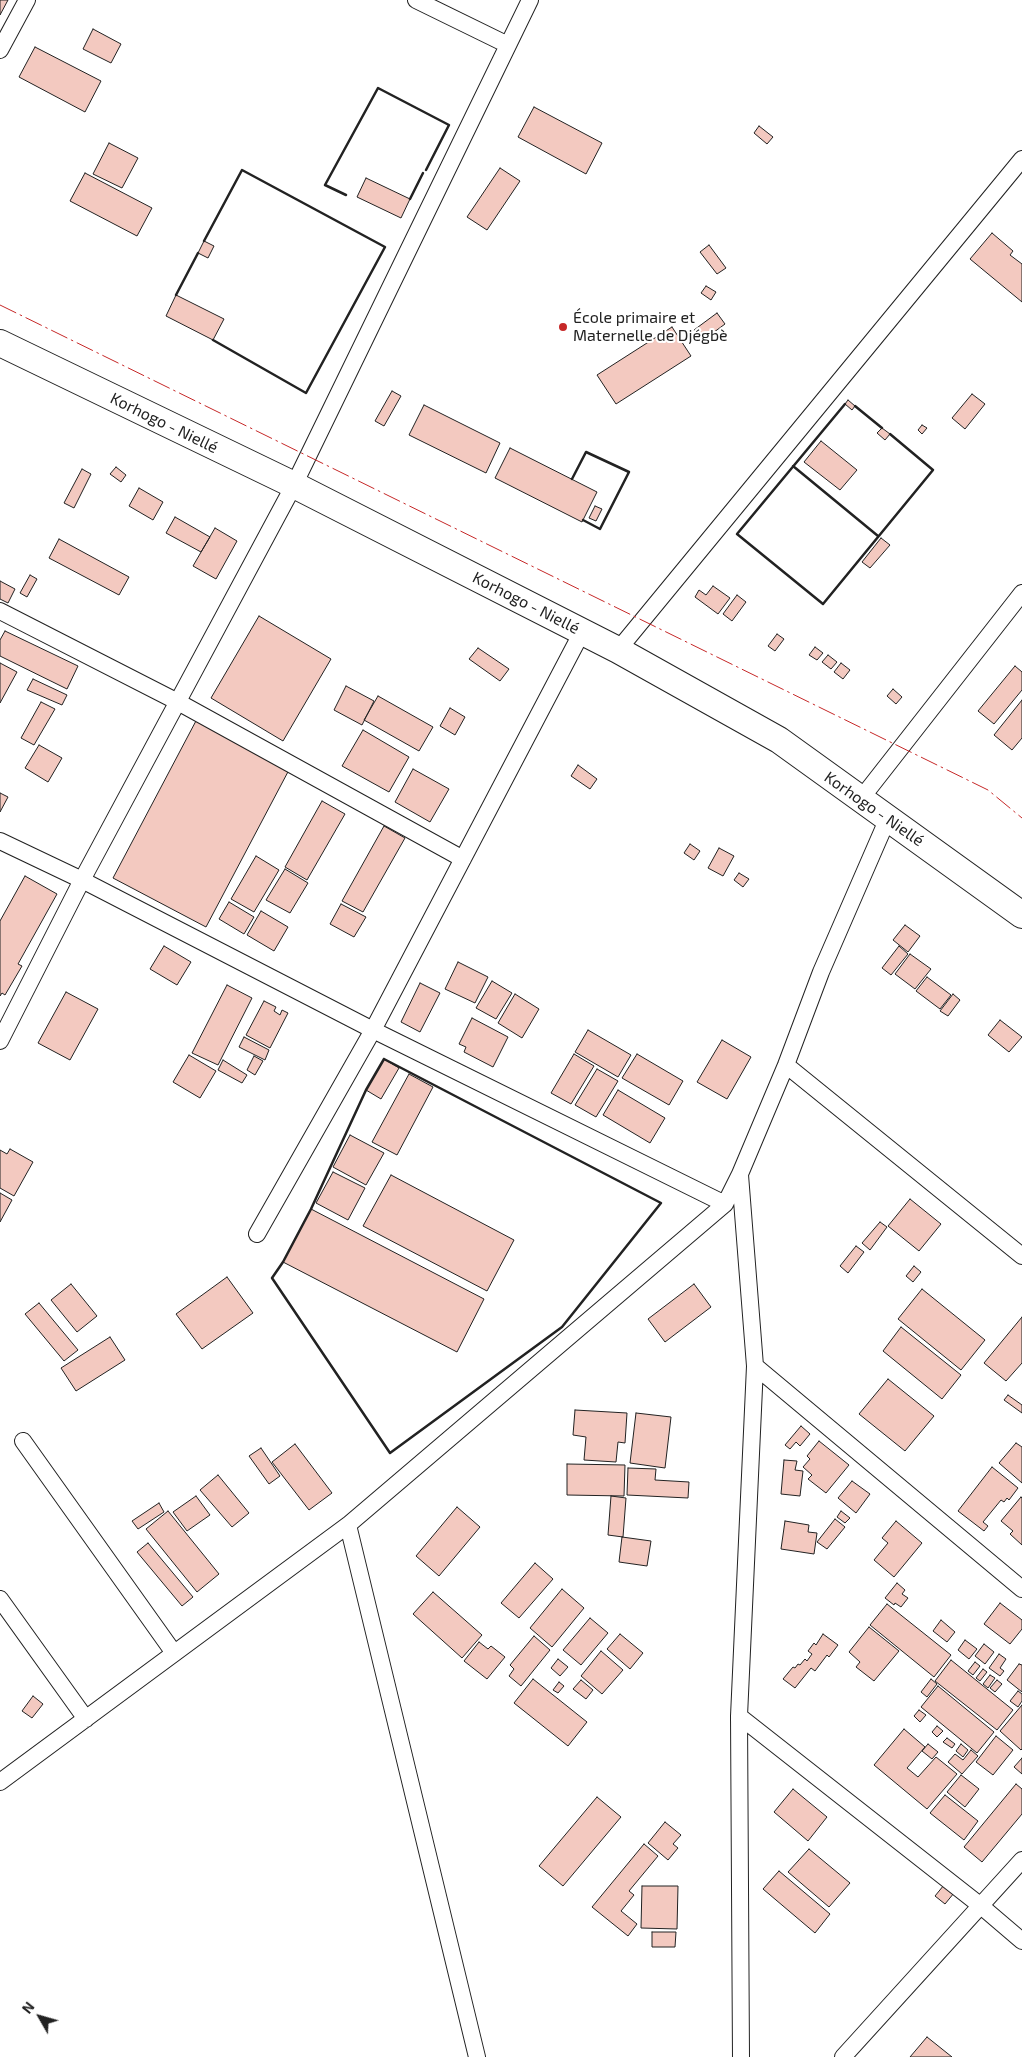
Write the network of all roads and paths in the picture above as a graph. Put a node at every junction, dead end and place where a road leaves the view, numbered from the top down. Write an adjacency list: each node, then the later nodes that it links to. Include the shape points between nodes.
1 (27, 0): 5 (street)
2 (416, 0): 4 (street)
3 (530, 0): 4 (street)
4 (508, 45): 8 (street)
5 (0, 50)
6 (1022, 159): 12 (street)
7 (0, 343): 8 (main road, Korhogo - Niellé)
8 (294, 485): 11 (main road, Korhogo - Niellé); 13 (street)
9 (1022, 593): 14 (street)
10 (0, 611): 13 (street)
11 (582, 632): 12 (main road, Korhogo - Niellé); 17 (street)
12 (618, 650): 14 (main road, Korhogo - Niellé, via 779,740)
13 (178, 702): 17 (street); 18 (street)
14 (860, 800): 15 (main road, Korhogo - Niellé)
15 (888, 818): 19 (main road, Korhogo - Niellé); 22 (street, via 821,972)
16 (0, 841): 18 (street)
17 (463, 859): 20 (street)
18 (82, 880): 20 (street); 21 (street)
19 (1022, 915)
20 (373, 1030): 24 (street); 25 (street)
21 (0, 1041)
22 (786, 1065): 23 (street); 26 (street)
23 (740, 1174): 24 (street); 27 (street)
24 (725, 1204): 29 (street)
25 (257, 1234)
26 (1022, 1256)
27 (755, 1366): 30 (street); 33 (street)
28 (23, 1441): 32 (street)
29 (348, 1526): 32 (street); 39 (street)
30 (1022, 1589)
31 (0, 1599): 34 (street)
32 (174, 1654): 34 (street)
33 (739, 1716): 37 (street); 40 (street)
34 (86, 1719): 35 (street)
35 (0, 1782)
36 (1022, 1860): 37 (street)
37 (981, 1906): 38 (street); 41 (street)
38 (1022, 1941)
39 (477, 2057)
40 (741, 2057)
41 (843, 2057)

